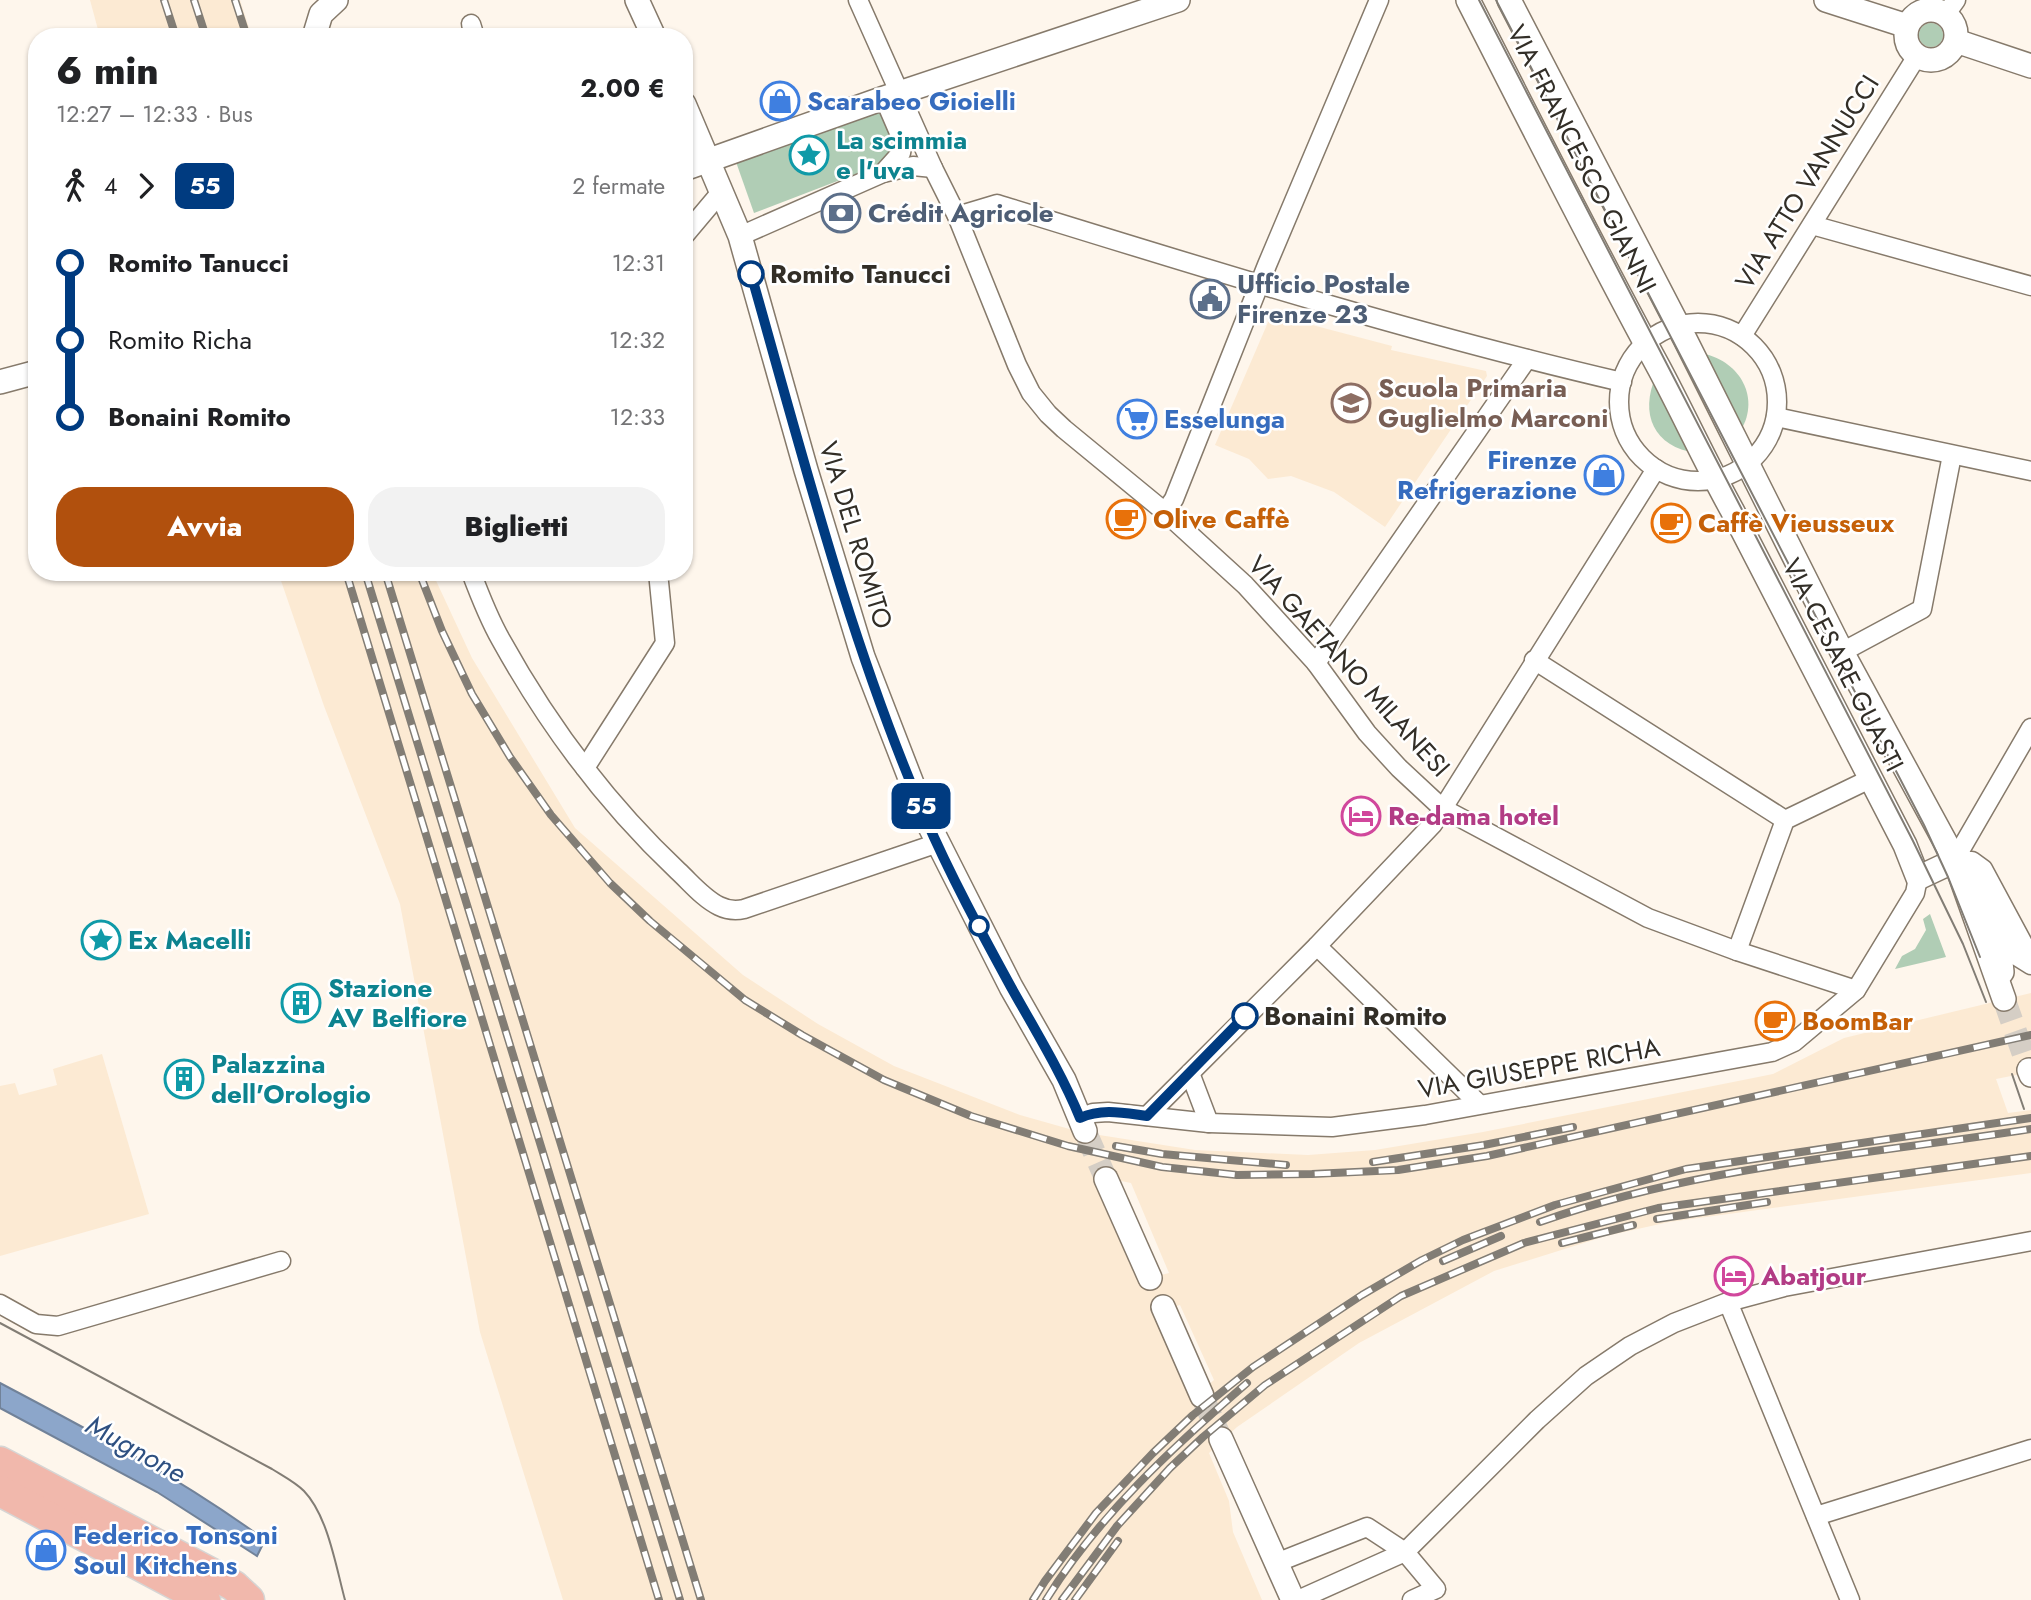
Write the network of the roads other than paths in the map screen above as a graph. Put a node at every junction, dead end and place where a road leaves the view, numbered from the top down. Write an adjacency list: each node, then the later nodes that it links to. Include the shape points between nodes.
1 (336, 0): 11 (street, via 321,14)
2 (637, 0): 12 (street)
3 (858, 0): 16 (street)
4 (1178, 0): 16 (street)
5 (1378, 0): 27 (street)
6 (1468, 0): 31 (street, VIA FRANCESCO GIANNI)
7 (1509, 0): 29 (street, VIA FRANCESCO GIANNI)
8 (1826, 0): 10 (street)
9 (1951, 7): 10 (street, via 1925,10); 13 (street)
10 (1908, 26): 14 (street, via 1907,42)
11 (317, 28)
12 (650, 28)
13 (1956, 41): 14 (street, via 1939,59); 15 (street)
14 (1917, 56): 25 (street, VIA ATTO VANNUCCI)
15 (2031, 66)
16 (892, 95): 18 (street); 20 (street, VIA GAETANO MILANESI); 21 (street, via 901,153)
17 (693, 125): 18 (street, VIA DEL ROMITO)
18 (708, 160): 19 (street); 22 (street, VIA DEL ROMITO)
19 (693, 166)
20 (933, 168): 21 (street, via 913,166); 23 (street, VIA GAETANO MILANESI)
21 (883, 173): 26 (street)
22 (721, 192): 24 (street); 26 (street, VIA DEL ROMITO)
23 (957, 216): 27 (street, via 997,204); 42 (street, VIA GAETANO MILANESI, via 1031,393 1064,429)
24 (693, 225)
25 (1812, 225): 28 (street); 30 (street, VIA ATTO VANNUCCI)
26 (740, 236): 53 (street, VIA DEL ROMITO, via 863,657)
27 (1259, 285): 32 (street); 42 (street)
28 (2031, 286)
29 (1678, 326): 30 (street, via 1711,324); 31 (street); 38 (street, VIA FRANCESCO GIANNI)
30 (1742, 336): 36 (street, via 1772,372)
31 (1644, 344): 35 (street); 41 (street, VIA FRANCESCO GIANNI)
32 (1527, 359): 35 (street); 47 (street)
33 (28, 374): 34 (street)
34 (0, 382)
35 (1622, 382): 39 (street, via 1619,405 1626,434 1637,453)
36 (1776, 417): 37 (street); 38 (street, via 1767,442)
37 (1952, 455): 40 (street); 45 (street, via 1922,609)
38 (1748, 464): 41 (street); 45 (street, VIA CESARE GUASTI)
39 (1656, 469): 41 (street, via 1688,481); 46 (street)
40 (2031, 471)
41 (1714, 480): 50 (street, VIA CESARE GUASTI)
42 (1165, 512): 47 (street, VIA GAETANO MILANESI, via 1245,585)
43 (474, 581): 49 (street, via 503,644)
44 (660, 581): 49 (street, via 665,643)
45 (1842, 652): 54 (street, VIA CESARE GUASTI)
46 (1534, 660): 51 (street); 52 (street)
47 (1316, 663): 51 (street, VIA GAETANO MILANESI, via 1367,733)
48 (2031, 728): 54 (street)
49 (585, 768): 53 (street, via 667,861 707,899 730,910)
50 (1870, 779): 52 (street); 55 (street, VIA CESARE GUASTI)
51 (1442, 808): 57 (street, via 1433,824); 58 (street, VIA GAETANO MILANESI, via 1648,918)
52 (1785, 820): 58 (street)
53 (938, 843): 65 (street, VIA DEL ROMITO)
54 (1954, 861): 55 (street); 56 (street, via 1977,884); 56 (street, via 2004,998); 59 (street, via 1972,861 1983,869)
55 (1918, 878): 61 (street, VIA GIUSEPPE RICHA, via 1915,893)
56 (1997, 924): 60 (street, via 2015,955)
57 (1317, 946): 62 (street); 63 (street)
58 (1737, 951): 61 (street, VIA GAETANO MILANESI)
59 (2031, 954)
60 (2031, 965)
61 (1856, 990): 63 (street, VIA GIUSEPPE RICHA, via 1794,1042 1772,1052)
62 (1190, 1073): 64 (street); 66 (street)
63 (1479, 1104): 66 (street, VIA GIUSEPPE RICHA, via 1332,1127)
64 (1147, 1116): 65 (street, VIA GIUSEPPE RICHA, via 1093,1112); 66 (street, VIA GIUSEPPE RICHA)
65 (1083, 1124)
66 (1209, 1124)
67 (1107, 1179): 70 (street)
68 (2031, 1241): 71 (street, via 1784,1287)
69 (281, 1261): 72 (street, via 58,1326 36,1324)
70 (1150, 1278)
71 (1728, 1302): 79 (street); 80 (street, via 1641,1340 1587,1376)
72 (0, 1304)
73 (1163, 1307): 74 (street)
74 (1202, 1396)
75 (1221, 1439): 81 (street)
76 (2031, 1449): 79 (street)
77 (0, 1462): 83 (main road, via 227,1582)
78 (0, 1491): 82 (main road)
79 (1816, 1516): 86 (street)
80 (1405, 1552): 81 (street, via 1367,1527); 84 (street); 85 (street, via 1436,1589)
81 (1276, 1563): 84 (street)
82 (205, 1600)
83 (249, 1600)
84 (1296, 1600)
85 (1412, 1600)
86 (1850, 1600)

